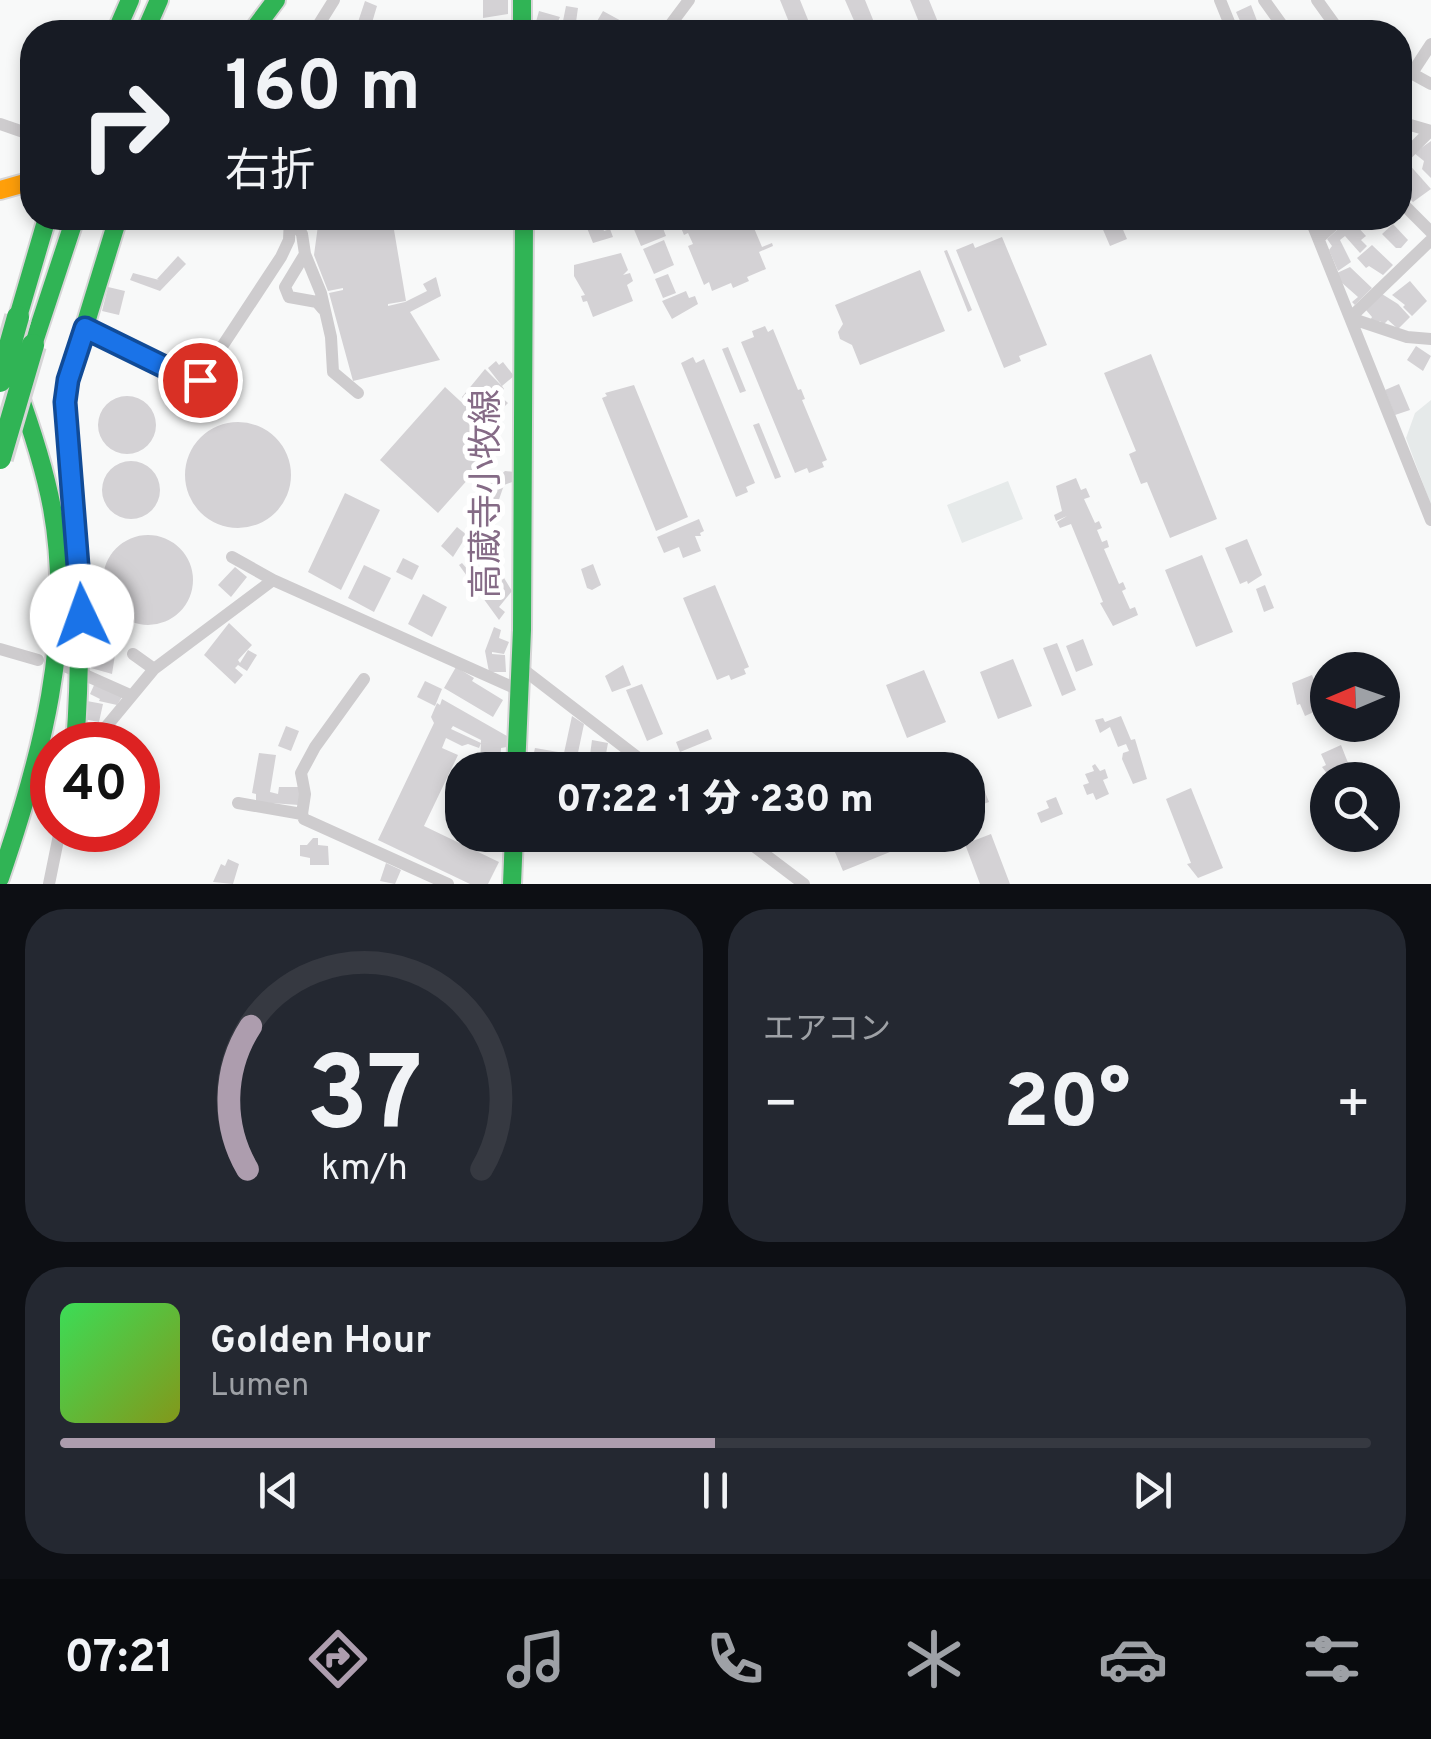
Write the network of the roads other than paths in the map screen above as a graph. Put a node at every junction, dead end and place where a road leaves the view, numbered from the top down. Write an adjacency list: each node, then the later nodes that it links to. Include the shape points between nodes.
1 (690, 0): 2 (street)
2 (674, 20)
3 (1431, 44): 4 (street)
4 (1412, 64)
5 (1430, 131): 6 (street)
6 (1412, 149)
7 (1412, 213): 16 (street)
8 (44, 230): 25 (main road, bridge)
9 (70, 230): 27 (main road, bridge)
10 (114, 230): 22 (main road)
11 (289, 230): 22 (street, via 281,257 200,380)
12 (299, 230): 19 (street)
13 (524, 230): 36 (main road, 高蔵寺小牧線)
14 (1315, 230): 17 (street)
15 (1328, 230): 17 (street)
16 (1431, 232)
17 (1319, 238): 21 (street)
18 (1431, 240): 21 (street)
19 (305, 254): 20 (street); 20 (street, via 286,292)
20 (323, 309): 26 (street, via 333,372)
21 (1350, 318): 23 (street, via 1406,337); 28 (street)
22 (85, 328): 35 (main road, via 65,402 76,515)
23 (1431, 338)
24 (0, 353): 48 (main road, via 43,456 60,584 42,746)
25 (0, 381)
26 (358, 393)
27 (0, 459)
28 (1431, 520)
29 (232, 557): 30 (street)
30 (273, 580): 34 (street); 36 (street)
31 (0, 649): 33 (street)
32 (134, 654): 34 (street)
33 (38, 660)
34 (154, 669): 38 (street)
35 (74, 670): 38 (street); 39 (main road)
36 (520, 678): 41 (main road, 高蔵寺小牧線); 42 (street)
37 (364, 679): 44 (street, via 301,773)
38 (130, 695): 40 (street)
39 (75, 722)
40 (108, 722)
41 (517, 752)
42 (628, 752)
43 (238, 803): 44 (street)
44 (302, 814): 50 (street)
45 (55, 852): 49 (street)
46 (513, 852): 51 (main road)
47 (762, 852): 52 (street)
48 (0, 878)
49 (48, 884)
50 (448, 884)
51 (512, 884)
52 (804, 884)

